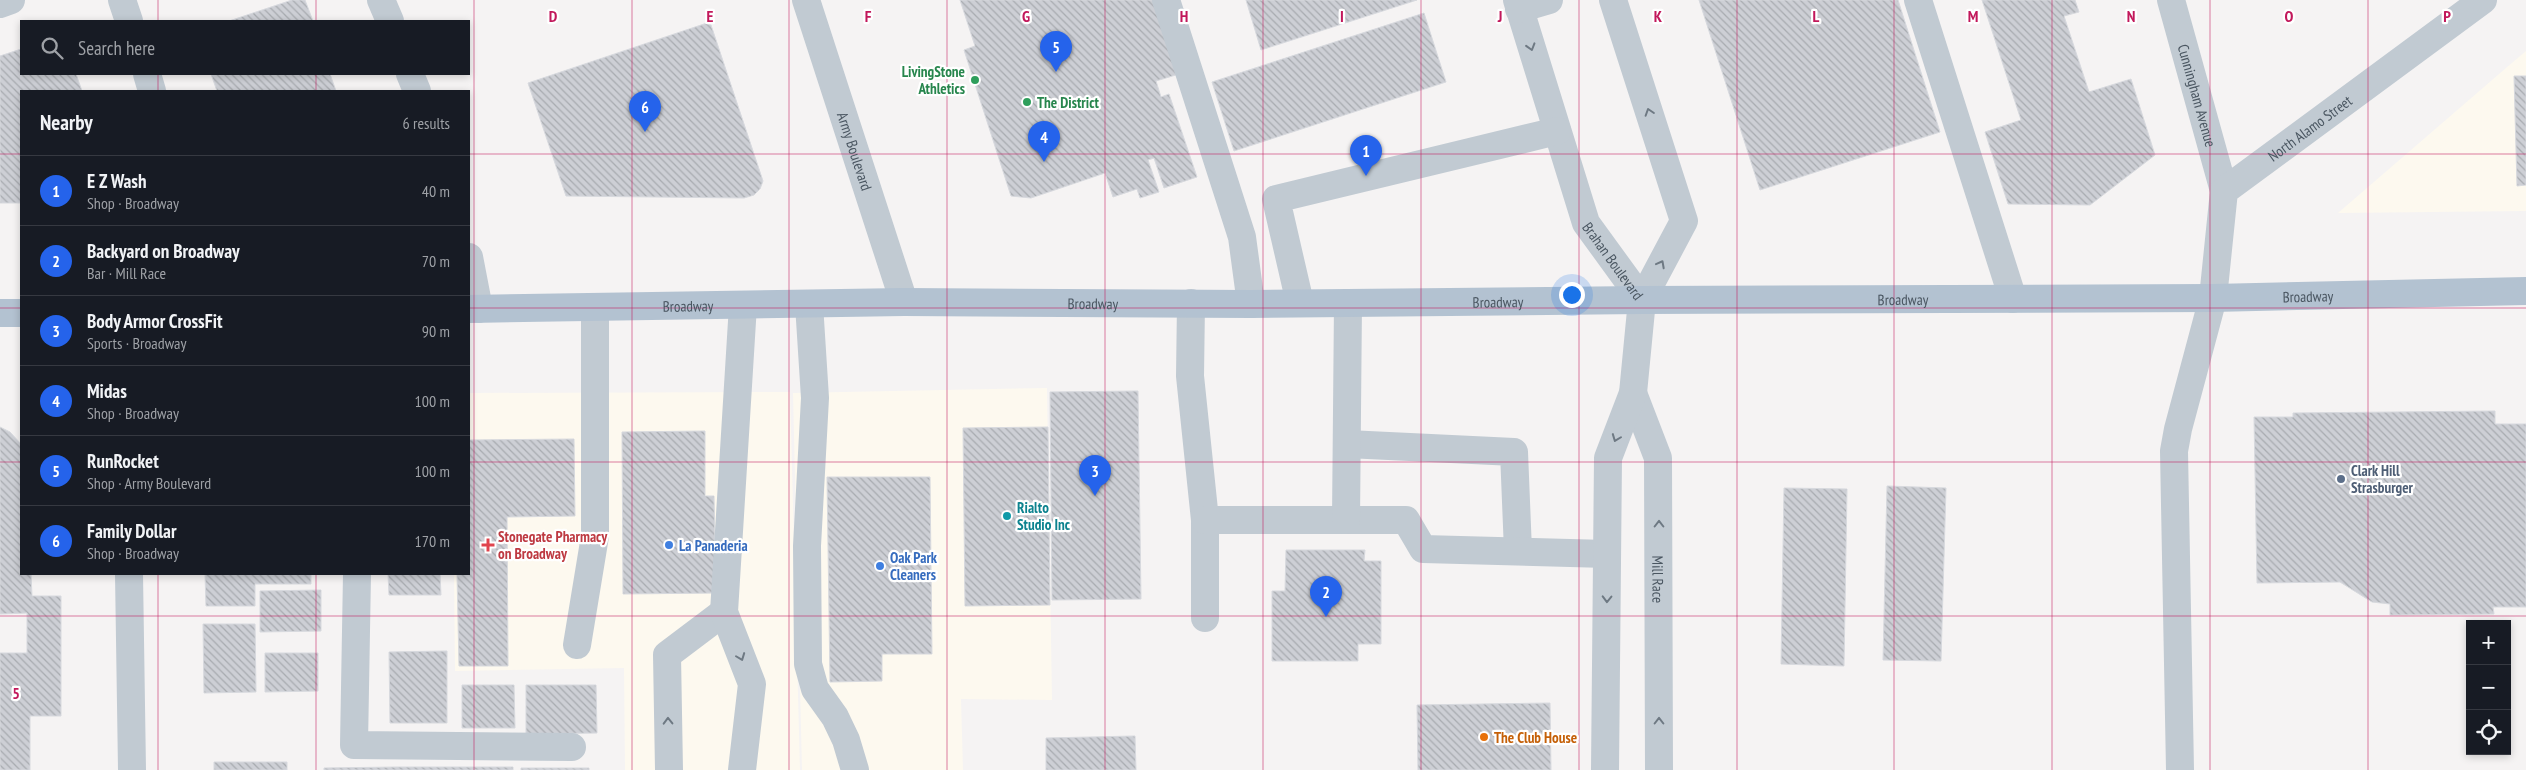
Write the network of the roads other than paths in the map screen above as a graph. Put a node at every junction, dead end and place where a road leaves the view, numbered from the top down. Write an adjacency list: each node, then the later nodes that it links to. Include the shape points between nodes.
1 (11, 0): 11 (street)
2 (122, 0): 13 (street)
3 (381, 0): 14 (street)
4 (806, 0): 26 (street, Army Boulevard)
5 (1166, 0): 31 (street, via 1242,237)
6 (1549, 0): 12 (street)
7 (1613, 0): 25 (street, Brahan Boulevard, one-way to 7, via 1684,221)
8 (1918, 0): 23 (street)
9 (2171, 0): 20 (street, Cunningham Avenue)
10 (2483, 0): 20 (street, North Alamo Street)
11 (0, 4)
12 (1518, 4): 19 (street, Brahan Boulevard, one-way to 19)
13 (129, 20)
14 (390, 20)
15 (147, 75): 17 (street)
16 (410, 75): 18 (street)
17 (152, 90)
18 (417, 90)
19 (1557, 131): 25 (street, Brahan Boulevard, via 1586,223); 29 (street, via 1276,199)
20 (2224, 191): 24 (street)
21 (470, 267): 34 (street)
22 (2526, 291): 24 (main road, Broadway)
23 (2013, 298): 24 (main road, Broadway); 25 (main road, Broadway)
24 (2213, 298): 55 (street, via 2174,451)
25 (1642, 300): 27 (main road, Broadway); 37 (street, Mill Race)
26 (904, 302): 28 (main road, Broadway); 30 (main road, Broadway)
27 (1348, 302): 29 (main road, Broadway); 38 (street)
28 (1191, 303): 31 (main road, Broadway); 39 (street, via 1190,376)
29 (1300, 303): 31 (main road, Broadway)
30 (809, 304): 32 (main road, Broadway); 52 (street, via 815,398 807,546 808,664 814,689 835,717 846,740)
31 (1251, 304)
32 (743, 305): 33 (main road, Broadway); 45 (street)
33 (595, 308): 34 (main road, Broadway); 47 (street, via 595,536)
34 (474, 309)
35 (0, 313): 36 (main road)
36 (20, 313)
37 (1633, 393): 42 (street, Mill Race, one-way to 42, via 1608,458); 54 (street, Mill Race, one-way to 37, via 1658,458)
38 (1346, 444): 40 (street); 41 (street, via 1514,452)
39 (1205, 520): 40 (street); 46 (street)
40 (1346, 520): 41 (street, via 1406,520 1424,549)
41 (1518, 551): 42 (street)
42 (1608, 554): 53 (street, Mill Race, one-way to 53)
43 (129, 575): 49 (street)
44 (358, 575): 48 (street, via 354,745)
45 (724, 612): 50 (street, one-way to 45, via 667,655); 51 (street, one-way to 51, via 752,684)
46 (1205, 618)
47 (577, 645)
48 (572, 747)
49 (132, 770)
50 (669, 770)
51 (742, 770)
52 (854, 770)
53 (1605, 770)
54 (1659, 770)
55 (2180, 770)

